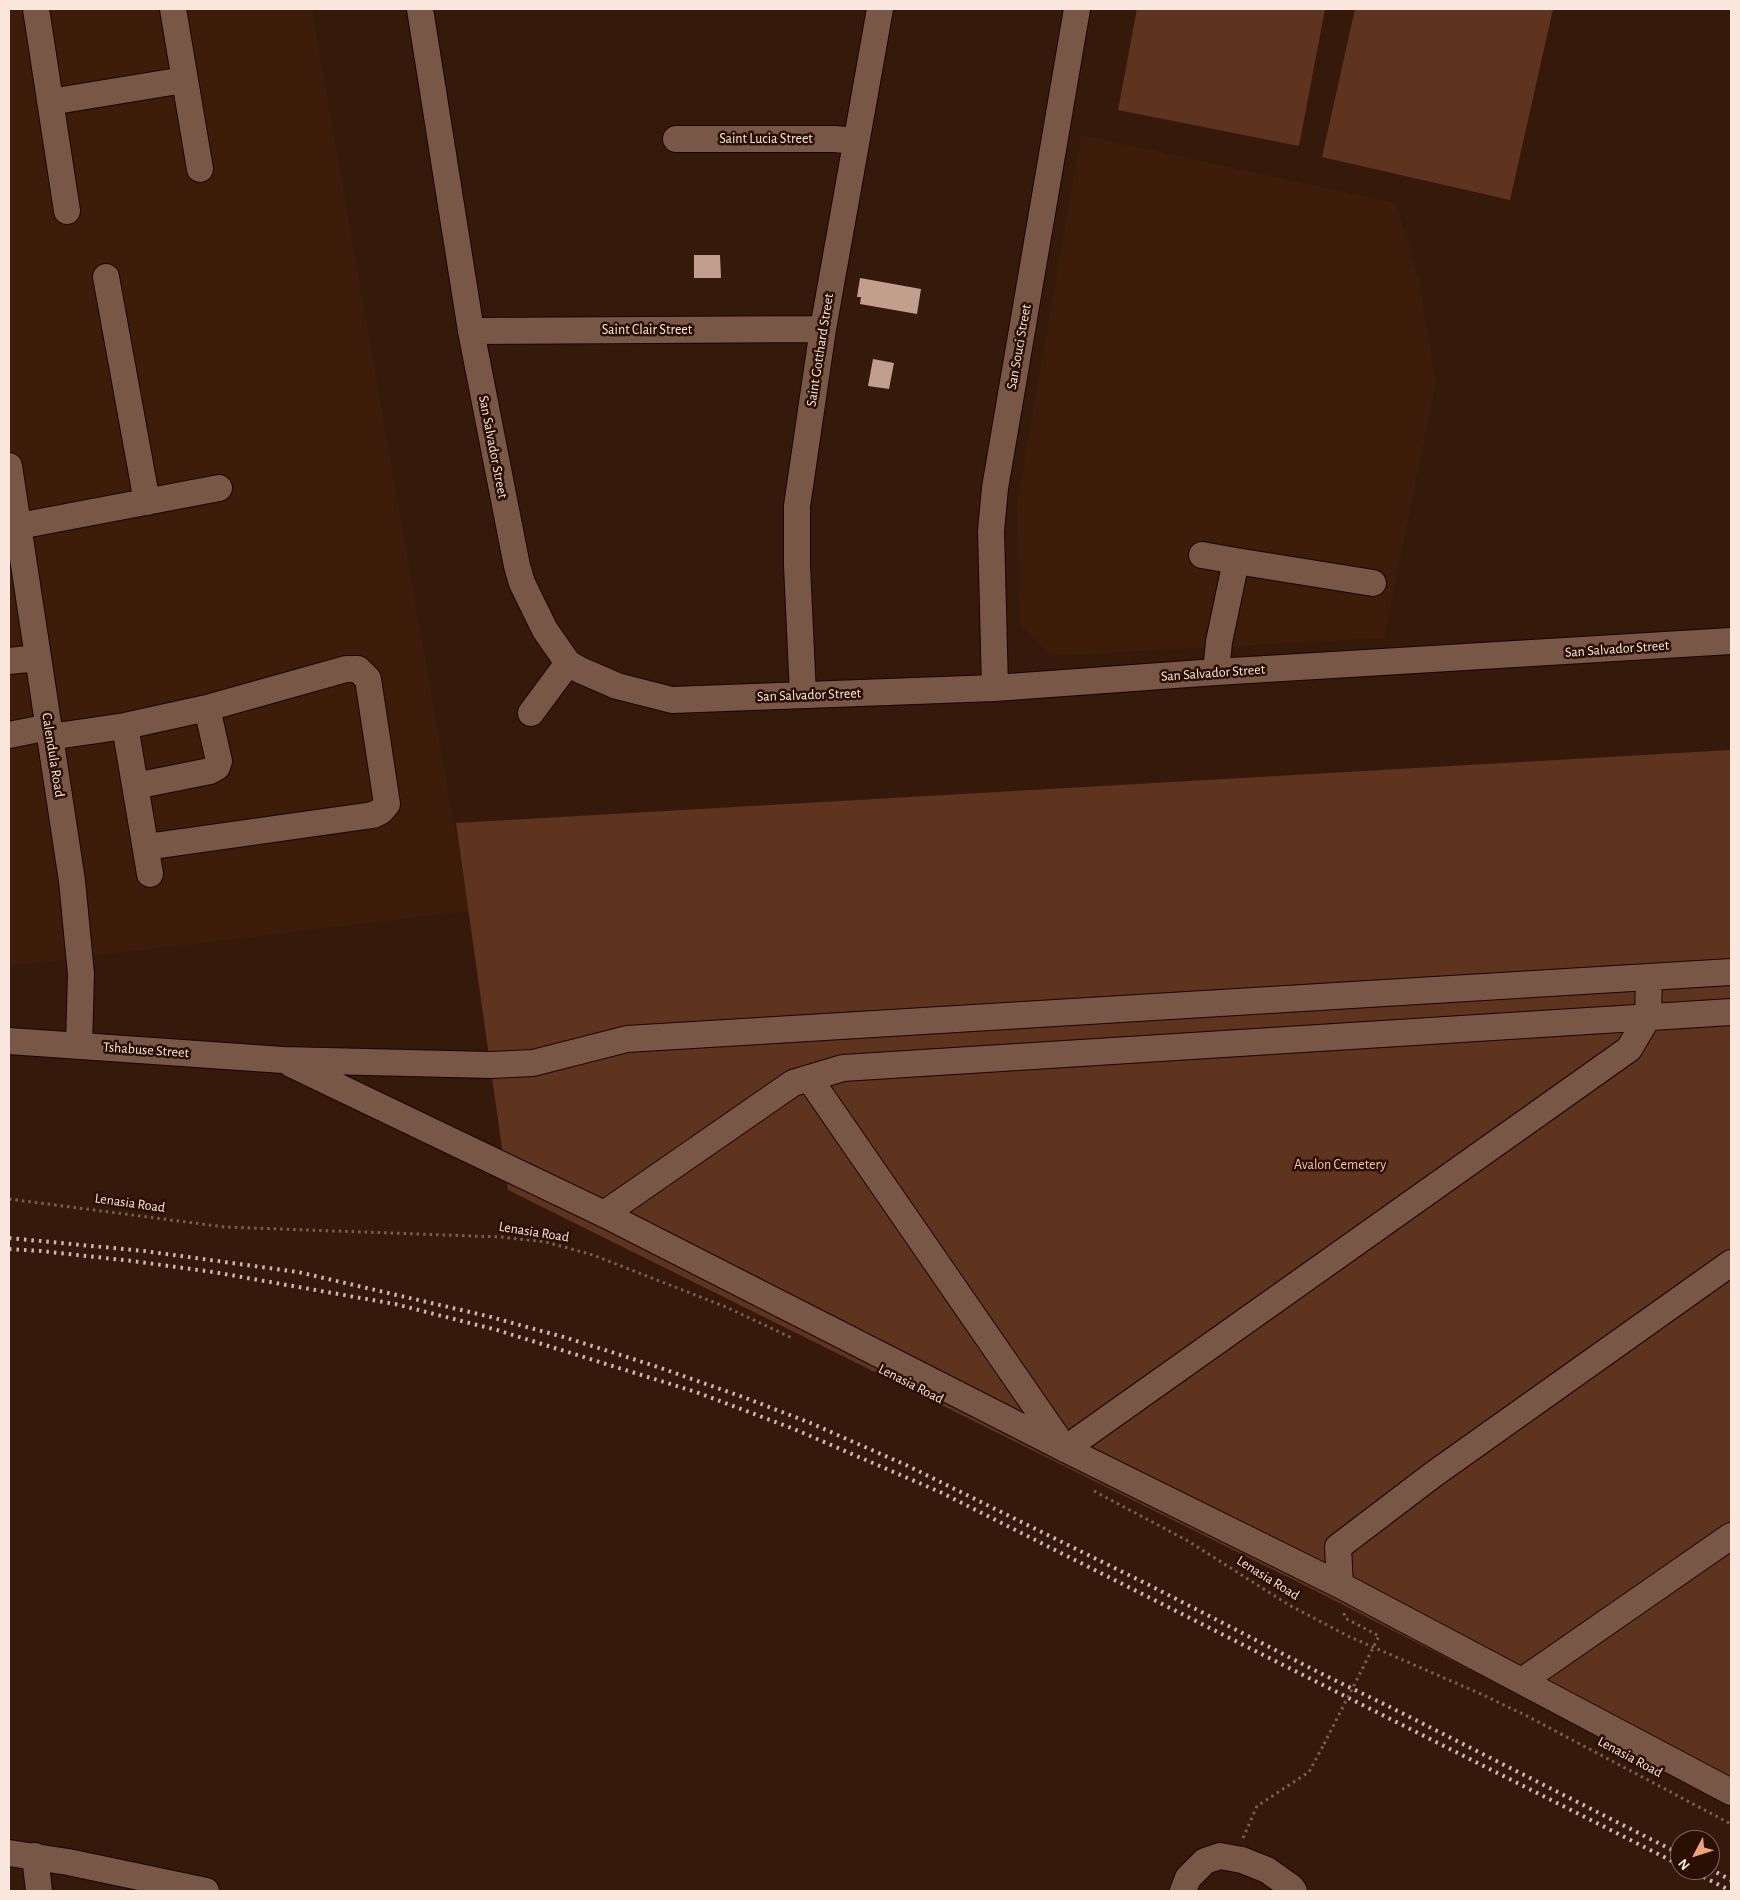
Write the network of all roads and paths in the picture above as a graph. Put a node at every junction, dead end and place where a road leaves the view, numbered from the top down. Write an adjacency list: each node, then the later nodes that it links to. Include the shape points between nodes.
1 (36, 9): 7 (street)
2 (173, 9): 6 (street)
3 (420, 9): 14 (street, San Salvador Street)
4 (880, 9): 9 (street, Saint Gotthard Street)
5 (1077, 9): 27 (street, San Souci Street, via 995,488 991,531)
6 (184, 80): 7 (street); 10 (street)
7 (50, 102): 11 (street)
8 (676, 139): 9 (street, Saint Lucia Street)
9 (856, 141): 13 (street, Saint Gotthard Street)
10 (200, 168)
11 (67, 211)
12 (106, 277): 17 (street)
13 (823, 329): 14 (street, Saint Clair Street); 28 (street, Saint Gotthard Street, via 797,506)
14 (471, 331): 25 (street, San Salvador Street, via 522,583 537,617)
15 (9, 466): 18 (street, Calendula Road)
16 (219, 488): 17 (street)
17 (147, 502): 18 (street)
18 (19, 526): 23 (street, Calendula Road)
19 (1202, 555): 20 (street)
20 (1236, 561): 21 (street); 26 (street)
21 (1373, 583)
22 (1731, 642): 26 (street, San Salvador Street)
23 (38, 658): 24 (street); 32 (street, Calendula Road)
24 (9, 661)
25 (568, 663): 28 (street, San Salvador Street, via 617,686 672,700); 30 (street)
26 (1216, 672): 27 (street, San Salvador Street)
27 (996, 688): 28 (street, San Salvador Street)
28 (803, 695)
29 (207, 708): 31 (street); 34 (street, via 219,760 217,767); 35 (street, via 314,677 358,669 368,679 387,804 373,815)
30 (531, 713)
31 (125, 726): 32 (street); 34 (street)
32 (49, 732): 33 (street); 42 (street, Calendula Road, via 79,949)
33 (9, 735)
34 (135, 786): 35 (street)
35 (146, 848): 36 (street)
36 (150, 874)
37 (1731, 972): 38 (street, Tshabuse Street)
38 (1649, 977): 40 (street); 43 (street, Tshabuse Street, via 627,1039 533,1063)
39 (1731, 1012): 40 (street)
40 (1648, 1017): 44 (street, via 843,1068); 49 (street, via 1629,1049)
41 (9, 1041): 42 (street, Tshabuse Street)
42 (79, 1046): 43 (street, Tshabuse Street)
43 (283, 1060): 46 (street)
44 (809, 1078): 46 (street, via 793,1083); 49 (street)
45 (9, 1199): 48 (path, Lenasia Road, via 225,1227 501,1237 546,1242 594,1255 726,1307)
46 (604, 1214): 49 (street)
47 (1731, 1263): 52 (street, via 1338,1546)
48 (794, 1339)
49 (1065, 1449): 52 (street)
50 (1092, 1490): 56 (path, Lenasia Road, via 1188,1541 1289,1605 1350,1637 1519,1712)
51 (1731, 1536): 54 (street)
52 (1340, 1585): 54 (street)
53 (1345, 1618): 59 (path, bridge, via 1379,1636 1309,1772 1257,1806)
54 (1522, 1681): 55 (street)
55 (1731, 1792)
56 (1731, 1824)
57 (9, 1853): 58 (street)
58 (35, 1856): 60 (street); 61 (street)
59 (1235, 1858): 62 (street, via 1220,1856 1205,1861 1188,1878); 63 (street, via 1268,1870)
60 (39, 1891)
61 (206, 1891)
62 (1183, 1891)
63 (1294, 1891)

